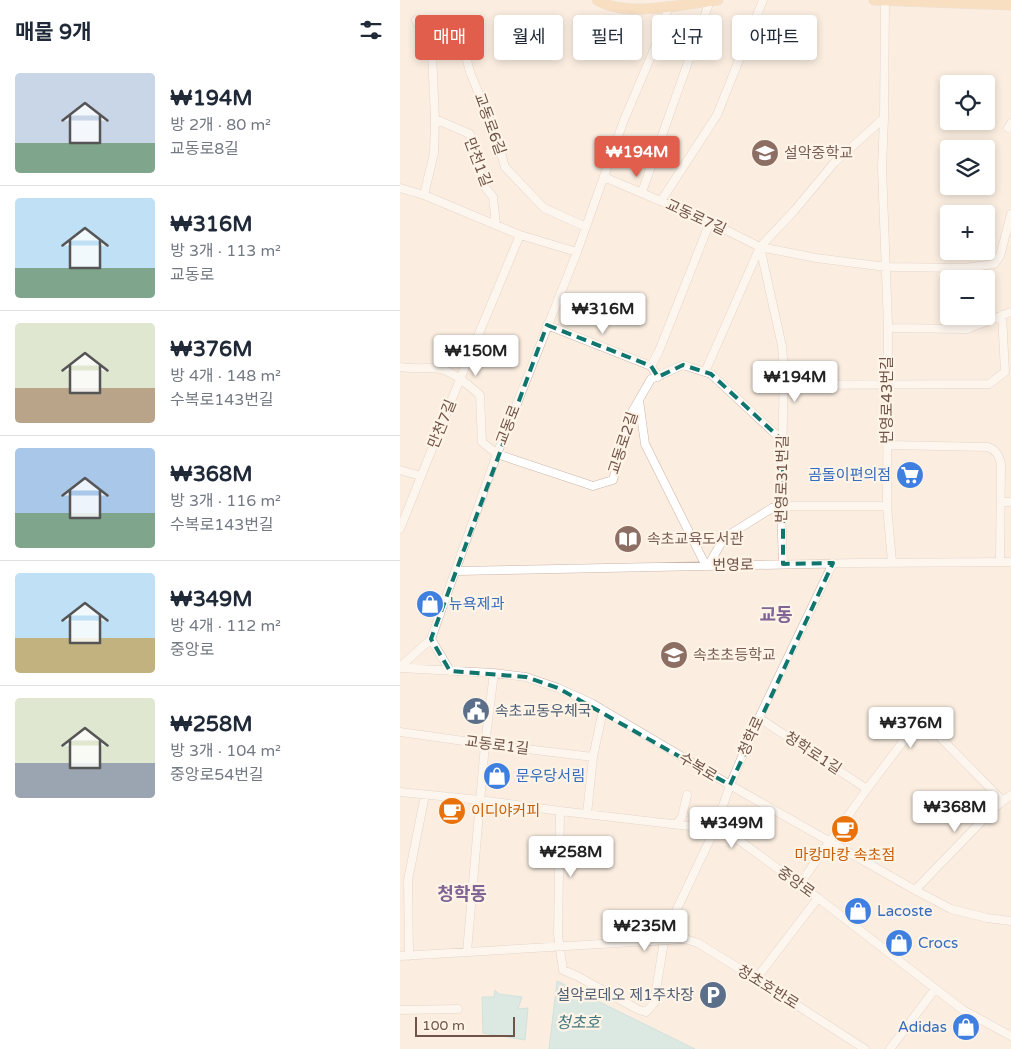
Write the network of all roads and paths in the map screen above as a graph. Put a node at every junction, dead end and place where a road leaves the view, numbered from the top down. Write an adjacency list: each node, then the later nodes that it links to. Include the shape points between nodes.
1 (597, 0): 8 (main road, via 608,5 648,10)
2 (612, 0): 8 (main road, via 624,4)
3 (718, 0): 8 (main road)
4 (763, 0): 18 (street, via 717,115)
5 (874, 0): 6 (main road)
6 (885, 1): 7 (main road); 12 (street, 번영로43번길)
7 (1011, 5)
8 (667, 6): 14 (street, 교동로, via 663,28)
9 (708, 6): 16 (street)
10 (432, 60): 13 (street)
11 (467, 60): 22 (street, 교동로6길, via 505,167 544,208)
12 (884, 118): 24 (street, via 834,164); 26 (street, 번영로43번길, via 882,168)
13 (435, 119): 17 (street, via 434,153); 21 (street, 만천1길, via 470,134 485,187 493,197)
14 (604, 177): 16 (street, 교동로7길); 22 (street, 교동로)
15 (400, 188): 17 (street)
16 (642, 192): 18 (street, 교동로7길)
17 (424, 195): 21 (street)
18 (661, 200): 20 (street, 교동로7길)
19 (1011, 214): 26 (street, 교동로7길, via 1000,256 994,264 966,268)
20 (710, 222): 24 (street, 교동로7길); 31 (street)
21 (496, 225): 23 (street)
22 (586, 227): 25 (street, 교동로)
23 (520, 235): 25 (street); 34 (street, 만천7길)
24 (760, 247): 26 (street, 교동로7길); 33 (street); 36 (street, 번영로31번길, via 782,346)
25 (577, 252): 29 (street, 교동로)
26 (886, 267): 30 (street, 번영로43번길)
27 (1011, 312): 28 (street)
28 (1002, 315): 30 (street, via 967,329); 37 (street, via 1005,372 989,384)
29 (547, 325): 31 (street); 41 (street, 교동로)
30 (888, 328): 37 (street, 번영로43번길)
31 (651, 366): 35 (street)
32 (400, 367): 34 (street, via 443,369)
33 (706, 372): 35 (street, via 683,365); 39 (street)
34 (460, 378): 41 (street, via 480,395 482,442); 43 (street, 만천7길)
35 (655, 378): 38 (street, 교동로2길)
36 (784, 385): 37 (street); 39 (street, 번영로31번길)
37 (887, 385): 40 (street, 번영로43번길)
38 (639, 400): 41 (street, 교동로2길, via 632,412 613,480 593,486); 54 (street, via 645,444)
39 (783, 441): 46 (street, 번영로31번길)
40 (887, 445): 44 (street, via 994,449 1001,464); 47 (street, 번영로43번길)
41 (497, 454): 55 (street, 교동로)
42 (400, 470): 43 (street)
43 (421, 476): 48 (street, 만천7길)
44 (1001, 502): 45 (street); 50 (street)
45 (1011, 502)
46 (781, 506): 47 (street); 52 (street, 번영로31번길); 54 (street, via 772,508 724,538)
47 (888, 506): 49 (street, 번영로43번길)
48 (400, 529)
49 (892, 562): 50 (street, 번영로); 53 (street, 번영로)
50 (1000, 562): 51 (street, 번영로)
51 (1011, 562)
52 (782, 564): 53 (street, 번영로); 54 (street, 번영로)
53 (833, 564): 61 (street, 청학로)
54 (707, 566): 55 (street, 번영로)
55 (456, 571): 56 (street, 교동로)
56 (431, 639): 57 (street, 교동로); 58 (street)
57 (400, 667): 58 (street, 수복로)
58 (450, 670): 59 (street, 수복로)
59 (494, 673): 60 (street, 수복로, via 526,677); 63 (street)
60 (603, 710): 64 (street); 65 (street, 수복로)
61 (759, 718): 65 (street, 청학로); 66 (street, 청학로1길)
62 (400, 732): 63 (street, 교동로1길)
63 (485, 744): 64 (street, 교동로1길); 71 (street)
64 (593, 757): 74 (street)
65 (730, 785): 76 (street, 청학로); 77 (street, 수복로)
66 (867, 789): 72 (street, via 921,718); 77 (street)
67 (400, 792): 68 (street, 중앙로)
68 (425, 795): 71 (street, 중앙로); 86 (street, via 408,880)
69 (686, 795): 75 (street, via 682,816)
70 (1011, 795): 72 (street)
71 (480, 800): 73 (street, 중앙로); 84 (street)
72 (1003, 801): 79 (street)
73 (560, 811): 74 (street, 중앙로); 83 (street)
74 (587, 814): 75 (street, 중앙로)
75 (676, 824): 76 (street, 중앙로)
76 (715, 829): 78 (street, 중앙로, via 736,838); 82 (street, 청학로, via 675,913)
77 (830, 842): 78 (street); 79 (street, 수복로)
78 (799, 885): 80 (street, 중앙로)
79 (915, 890): 81 (street, 수복로, via 951,908)
80 (818, 898): 87 (street); 88 (street, 중앙로)
81 (1011, 921)
82 (666, 940): 83 (street, 청초호반로); 83 (street, via 654,1003 646,1012 563,970); 87 (street, 청초호반로, via 685,939 698,943)
83 (560, 946): 84 (street, 청초호반로)
84 (467, 952): 86 (street, 청초호반로)
85 (400, 956): 86 (street, 청초호반로)
86 (409, 956)
87 (756, 978): 92 (street, 청초호반로)
88 (935, 989): 91 (street, 중앙로, via 976,1018); 93 (street)
89 (458, 1009): 90 (street)
90 (400, 1010)
91 (1011, 1036)
92 (865, 1049)
93 (890, 1049)

